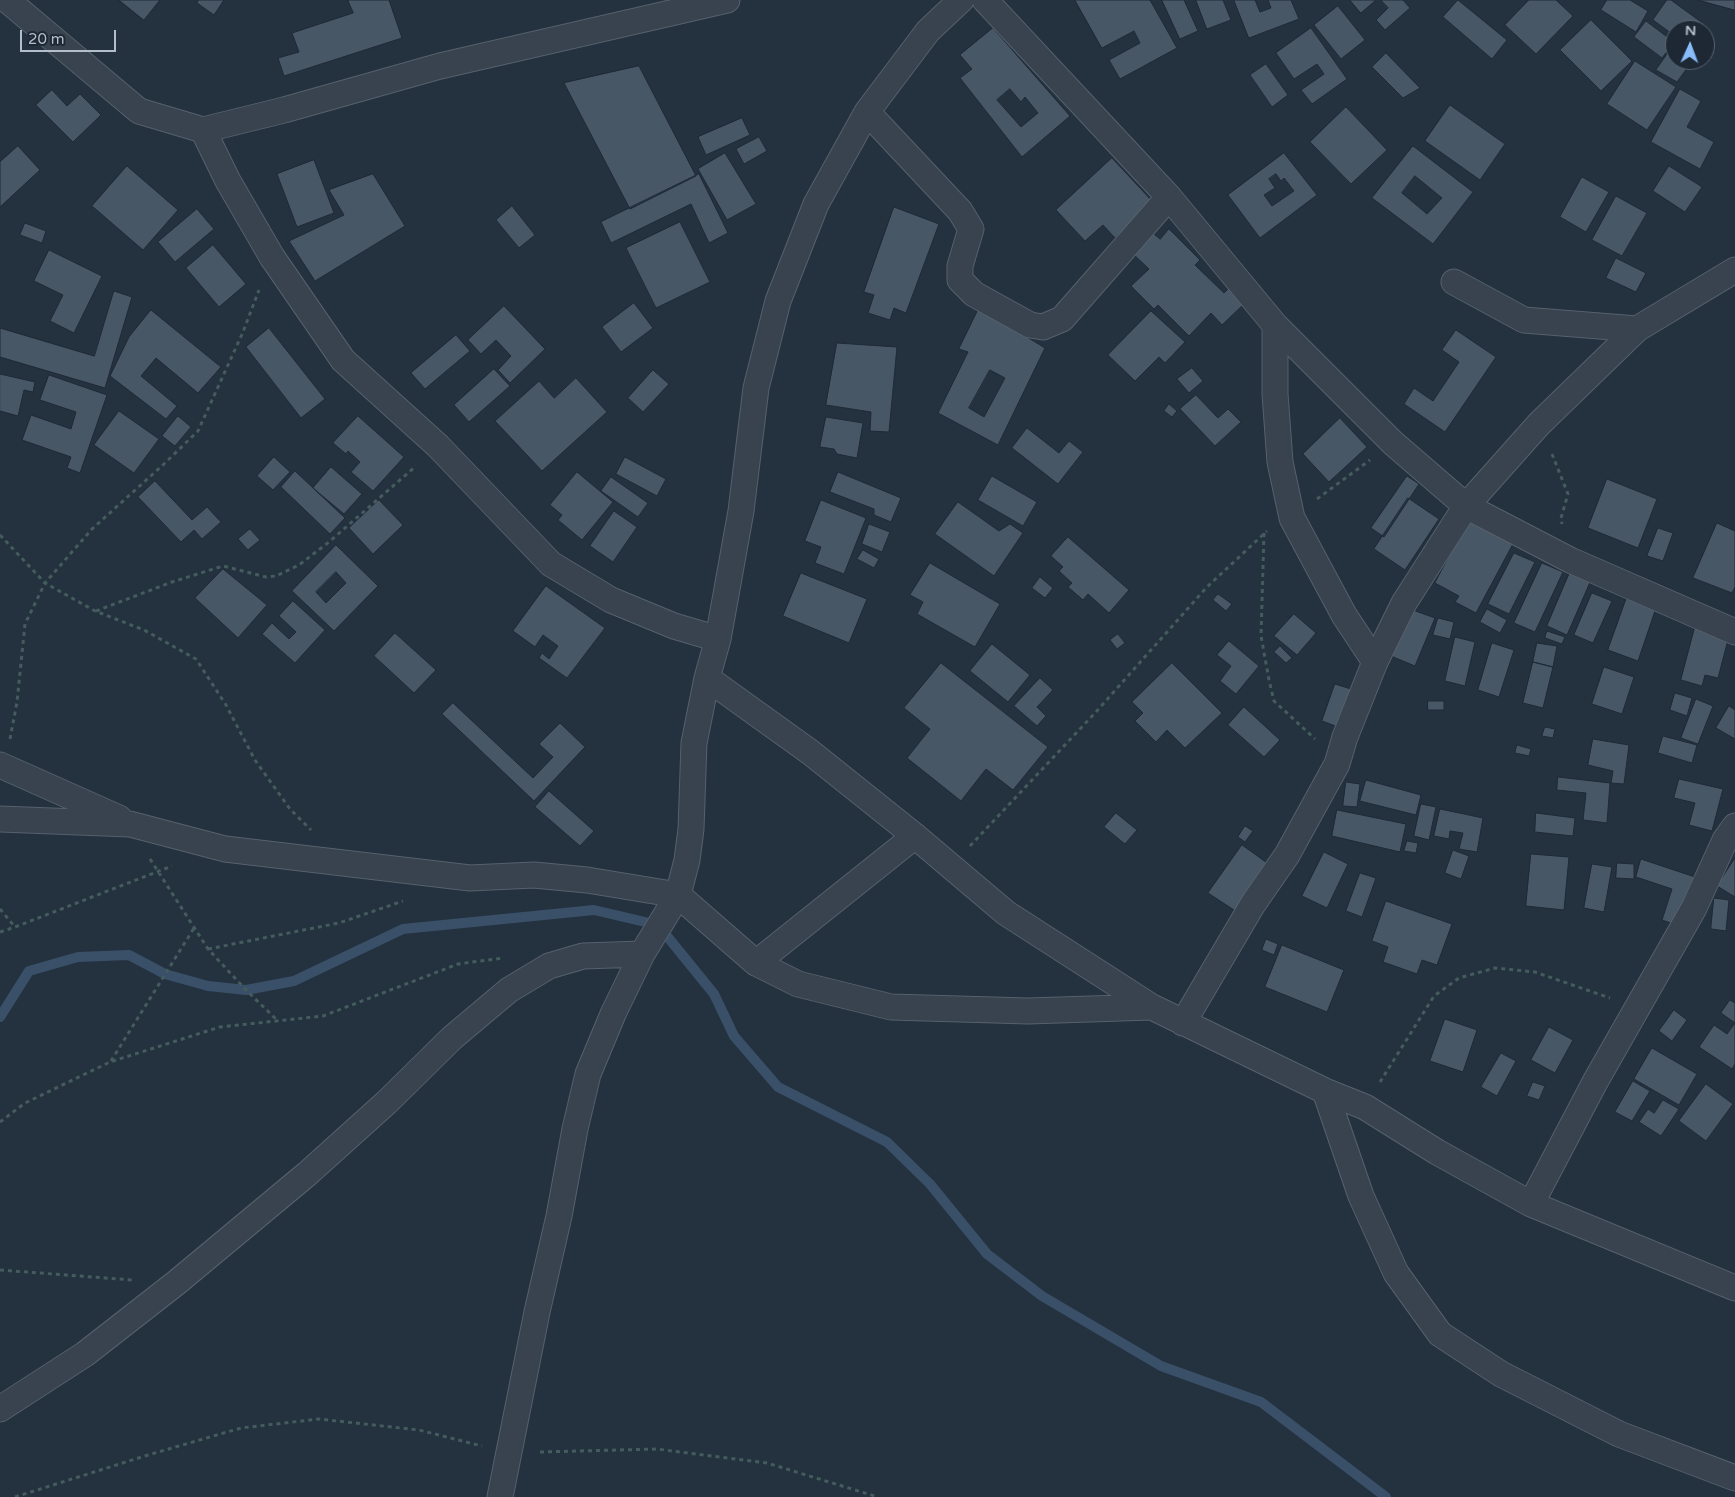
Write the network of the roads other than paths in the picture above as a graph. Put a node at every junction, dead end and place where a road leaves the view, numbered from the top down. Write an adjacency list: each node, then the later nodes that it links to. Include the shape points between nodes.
1 (7, 0): 6 (street, via 139,111)
2 (728, 0): 6 (street, via 440,66)
3 (961, 0): 5 (street, via 928,31)
4 (985, 0): 7 (street)
5 (867, 112): 7 (street, via 960,211 971,229 960,266 960,280 974,294 1030,325 1043,327 1062,319); 14 (street, via 816,204 778,301 756,388 741,510)
6 (203, 130): 14 (street, via 272,258 343,360 438,446 551,564 611,600 674,626)
7 (1169, 197): 10 (street)
8 (1735, 270): 11 (street)
9 (1454, 282): 11 (street, via 1524,320)
10 (1275, 325): 12 (street, via 1393,443); 15 (street, via 1275,394 1280,462 1292,518 1344,615)
11 (1637, 329): 12 (street, via 1539,424)
12 (1466, 506): 13 (street, via 1570,560); 15 (street, via 1404,603)
13 (1735, 632)
14 (718, 639): 16 (street)
15 (1375, 662): 26 (street, via 1337,764 1288,855 1253,904)
16 (707, 678): 20 (street, via 810,752); 22 (street, via 694,743 687,860)
17 (2, 766): 19 (street)
18 (0, 818): 19 (street)
19 (130, 824): 22 (street, via 224,848 470,878 534,875 587,880)
20 (915, 836): 24 (street); 25 (street, via 1006,913)
21 (1732, 836): 28 (street)
22 (678, 895): 23 (street); 24 (street)
23 (642, 954): 30 (street, via 584,956 549,966 509,990 452,1038 307,1174 176,1283 85,1354); 32 (street, via 588,1074)
24 (756, 963): 25 (street, via 798,984 891,1007 1028,1011)
25 (1152, 1007): 26 (street)
26 (1183, 1023): 27 (street)
27 (1326, 1091): 28 (street, via 1365,1107); 31 (street, via 1361,1196 1396,1273 1440,1334 1501,1374 1619,1434)
28 (1530, 1204): 29 (street)
29 (1734, 1286)
30 (0, 1409)
31 (1735, 1478)
32 (500, 1497)

